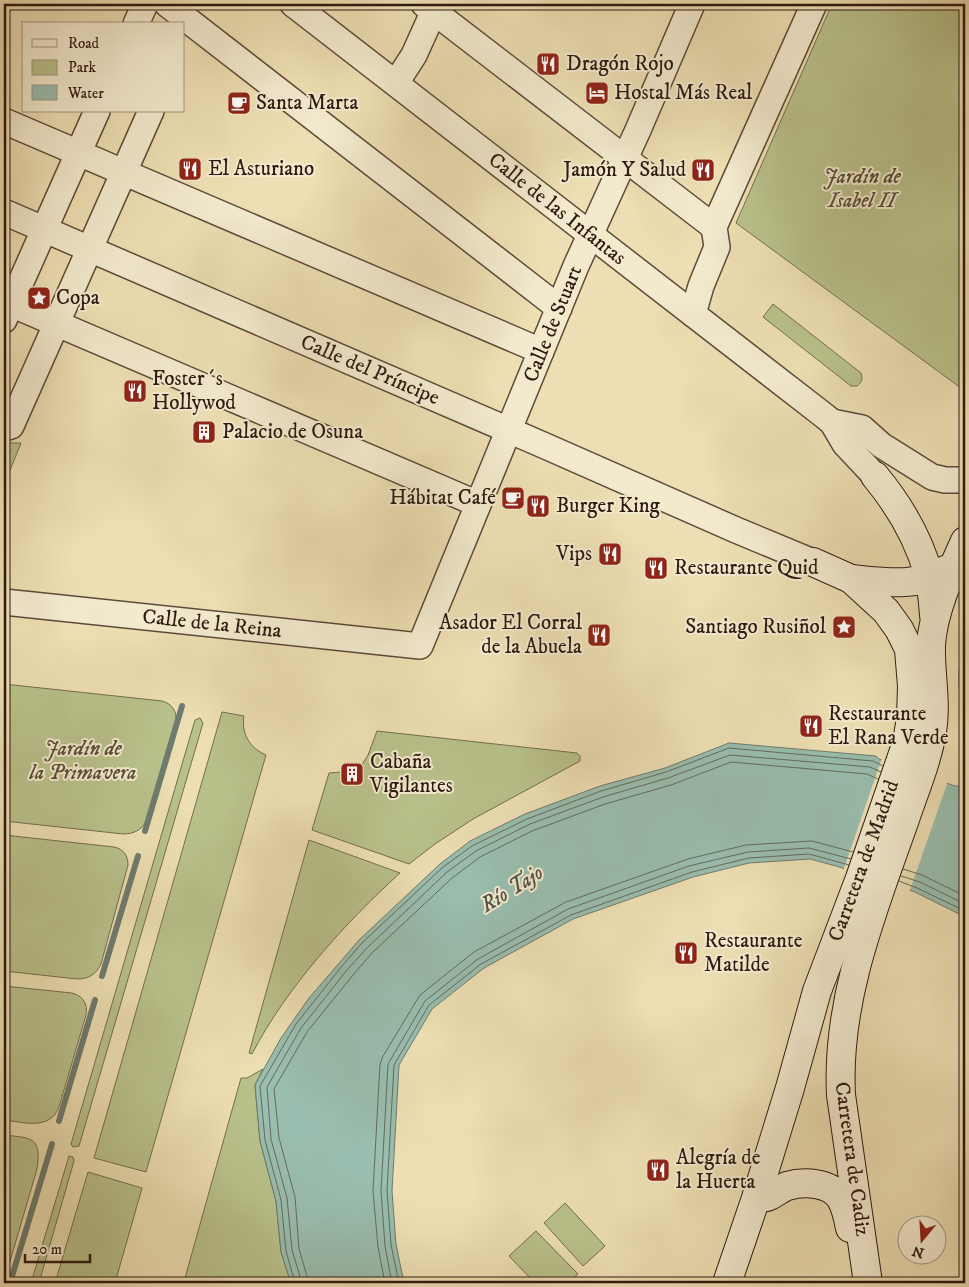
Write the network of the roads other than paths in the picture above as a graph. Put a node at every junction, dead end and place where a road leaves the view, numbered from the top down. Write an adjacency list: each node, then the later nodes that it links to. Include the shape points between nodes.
1 (145, 4): 8 (street)
2 (167, 4): 7 (street)
3 (293, 4): 9 (street, Calle de las Infantas)
4 (692, 4): 14 (street, Calle de Stuart)
5 (814, 4): 17 (street)
6 (432, 6): 9 (street, via 414,55); 14 (street)
7 (191, 21): 22 (street)
8 (137, 22)
9 (396, 83): 19 (street, Calle de las Infantas)
10 (97, 112): 13 (street)
11 (151, 112): 15 (street)
12 (4, 121): 13 (street)
13 (79, 153): 15 (street); 18 (street)
14 (625, 157): 17 (street); 19 (street, Calle de Stuart)
15 (124, 172): 20 (street); 25 (street)
16 (4, 212): 18 (street, Calle del Príncipe)
17 (714, 227): 23 (street, via 717,247)
18 (44, 230): 20 (street, Calle del Príncipe); 21 (street)
19 (590, 234): 22 (street, Calle de Stuart); 23 (street, Calle de las Infantas)
20 (89, 249): 24 (street); 28 (street, Calle del Príncipe)
21 (6, 308): 24 (street)
22 (559, 308): 25 (street, Calle de Stuart)
23 (693, 314): 26 (street, Calle de las Infantas)
24 (56, 324): 27 (street, via 10,426); 31 (street)
25 (541, 350): 28 (street, Calle de Stuart)
26 (827, 418): 29 (street, via 845,444); 30 (street, via 862,428 881,445 932,477)
27 (4, 428)
28 (509, 430): 31 (street, Calle de Stuart); 33 (street, Calle del Príncipe)
29 (875, 476): 34 (main road, via 907,522)
30 (965, 480)
31 (478, 504): 38 (street, Calle de Stuart)
32 (961, 551): 34 (main road, via 943,571); 37 (main road)
33 (813, 562): 35 (main road)
34 (930, 577): 35 (main road, via 890,583); 37 (main road)
35 (852, 578): 39 (main road, via 886,612 909,649 912,686 907,742)
36 (4, 602): 38 (street, Calle de la Reina)
37 (933, 631): 39 (main road, via 932,732)
38 (420, 646)
39 (910, 768): 40 (main road, Carretera de Madrid)
40 (871, 882): 41 (main road, Carretera de Madrid); 42 (main road, Carretera de Madrid, via 829,958)
41 (842, 1035): 43 (main road, Carretera de Cadiz, via 841,1095)
42 (757, 1195): 43 (main road, via 767,1197 800,1183 819,1185 833,1191 842,1200 853,1238); 44 (main road)
43 (864, 1246): 45 (main road, Carretera de Cadiz)
44 (727, 1283)
45 (868, 1283)

